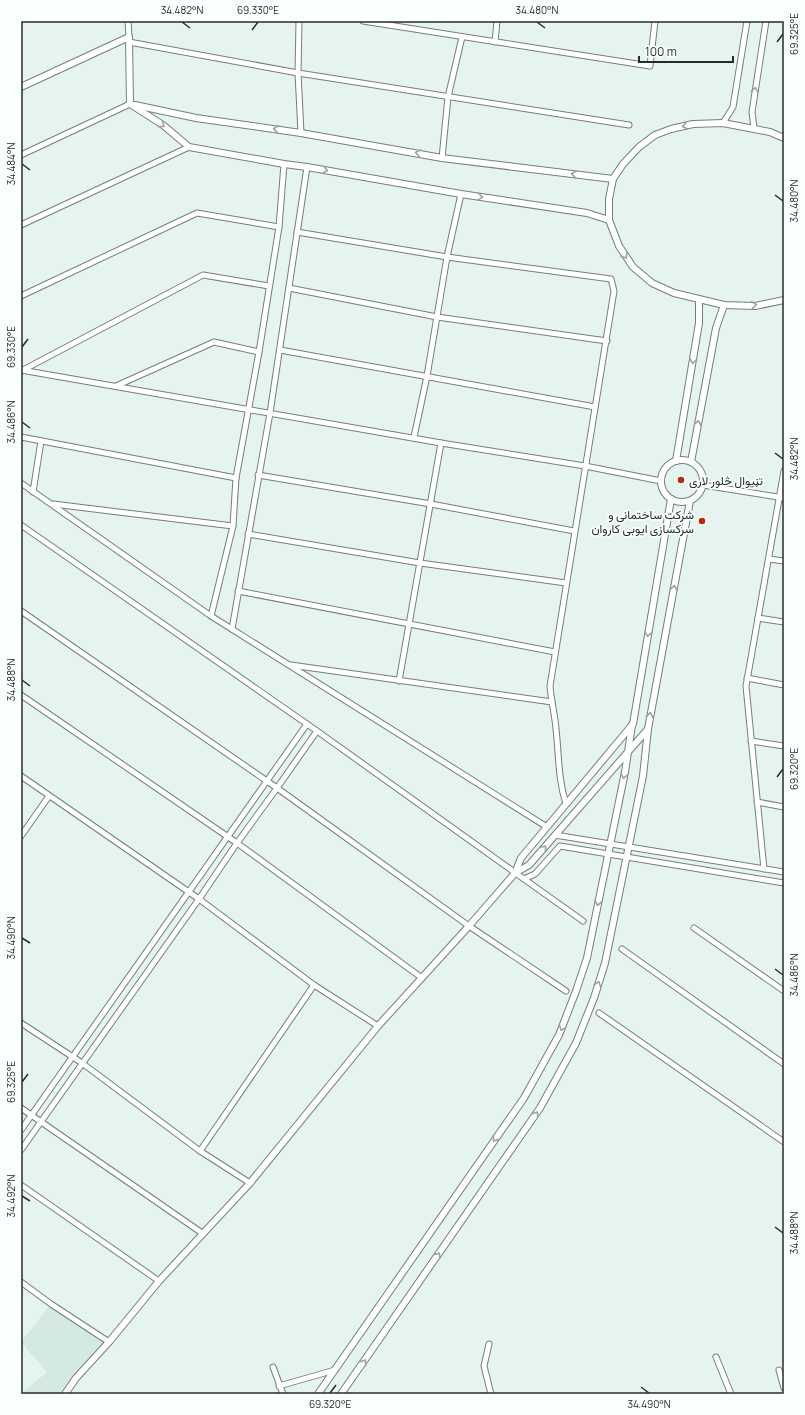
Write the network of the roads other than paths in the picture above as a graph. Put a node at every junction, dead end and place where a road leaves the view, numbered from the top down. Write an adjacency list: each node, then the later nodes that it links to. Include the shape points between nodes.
1 (128, 21): 9 (street)
2 (299, 21): 11 (street)
3 (362, 21): 8 (street)
4 (497, 21): 10 (street)
5 (655, 21): 10 (street, via 650,66)
6 (747, 21): 15 (street, via 733,107)
7 (766, 21): 17 (street, one-way to 7, via 752,112)
8 (462, 37): 10 (street); 13 (street)
9 (129, 40): 11 (street); 12 (street); 14 (street)
10 (495, 42)
11 (298, 74): 13 (street); 18 (street)
12 (21, 87)
13 (448, 97): 16 (street); 22 (street)
14 (130, 104): 18 (street, one-way to 14, via 196,118); 20 (street, one-way to 20, via 163,125); 21 (street)
15 (723, 123): 17 (street); 25 (street, one-way to 25, via 693,124 655,135 623,164)
16 (629, 125)
17 (754, 128): 19 (street)
18 (301, 133): 22 (street, one-way to 18)
19 (784, 138)
20 (189, 147): 23 (street); 28 (street)
21 (21, 155)
22 (442, 158): 25 (street, one-way to 22)
23 (284, 164): 24 (street); 29 (street)
24 (307, 166): 26 (street, one-way to 26); 30 (street)
25 (613, 179): 27 (street, via 609,199)
26 (461, 194): 27 (street, one-way to 27, via 587,213); 31 (street)
27 (609, 220): 35 (street, one-way to 35, via 619,246 633,267 652,283)
28 (21, 225)
29 (279, 227): 32 (street); 34 (street, via 198,212)
30 (297, 232): 31 (street); 33 (street)
31 (447, 257): 38 (street); 39 (street, via 611,279 614,291)
32 (269, 286): 41 (street); 42 (street, via 203,275)
33 (289, 288): 38 (street); 40 (street)
34 (21, 296)
35 (699, 300): 37 (street); 52 (street, one-way to 52, via 699,323)
36 (784, 300): 37 (street, one-way to 36, via 755,306)
37 (724, 305): 53 (street, one-way to 37, via 716,328)
38 (437, 317): 39 (street); 43 (street)
39 (607, 341): 45 (street)
40 (280, 350): 43 (street); 47 (street)
41 (259, 352): 44 (street, via 214,342); 46 (street)
42 (22, 370): 44 (street)
43 (427, 376): 45 (street); 49 (street)
44 (116, 386): 46 (street)
45 (595, 407): 54 (street)
46 (249, 410): 47 (street); 57 (street)
47 (270, 413): 49 (street); 56 (street)
48 (21, 437): 50 (street)
49 (414, 437): 51 (street)
50 (41, 441): 57 (street); 61 (street)
51 (441, 443): 54 (street); 66 (street)
52 (676, 461): 53 (street); 58 (street, via 665,468)
53 (691, 462): 60 (street, via 701,471)
54 (585, 466): 58 (street); 69 (street)
55 (784, 470): 62 (street)
56 (258, 475): 66 (street); 70 (street)
57 (236, 478): 68 (street)
58 (661, 481): 63 (street, via 665,494)
59 (21, 483): 61 (street)
60 (703, 485): 62 (street); 64 (street, via 696,498)
61 (33, 492): 65 (street)
62 (782, 498): 71 (street)
63 (671, 499): 64 (street, via 683,503); 90 (street, one-way to 90)
64 (690, 501): 91 (street, one-way to 64)
65 (51, 504): 68 (street); 77 (street)
66 (431, 504): 69 (street); 73 (street)
67 (21, 525): 89 (street)
68 (233, 526): 77 (street)
69 (574, 531): 74 (street)
70 (248, 534): 73 (street); 75 (street)
71 (769, 558): 72 (street); 78 (street)
72 (784, 561)
73 (420, 563): 74 (street); 80 (street)
74 (566, 583): 82 (street)
75 (238, 591): 80 (street); 81 (street)
76 (21, 611): 97 (street)
77 (211, 616): 81 (street)
78 (758, 618): 79 (street); 84 (street)
79 (784, 622)
80 (410, 623): 82 (street); 85 (street)
81 (232, 629): 83 (street)
82 (555, 652): 88 (street, via 550,686)
83 (288, 665): 85 (street); 103 (street)
84 (747, 678): 86 (street); 93 (street)
85 (400, 681): 88 (street)
86 (784, 685)
87 (21, 695): 106 (street)
88 (552, 702): 101 (street, via 562,791)
89 (307, 724): 92 (street); 97 (street)
90 (633, 724): 95 (street); 101 (street)
91 (648, 729): 95 (street); 109 (street, via 643,776)
92 (317, 731): 98 (street); 114 (street)
93 (751, 741): 94 (street); 100 (street)
94 (784, 746)
95 (628, 752): 104 (street); 108 (street, one-way to 108)
96 (21, 776): 99 (street)
97 (267, 781): 98 (street); 106 (street)
98 (277, 788): 107 (street); 120 (street)
99 (49, 796): 105 (street); 117 (street)
100 (757, 802): 102 (street); 112 (street)
101 (566, 804): 103 (street)
102 (784, 807)
103 (546, 827): 114 (street, via 521,858)
104 (555, 835): 108 (street); 114 (street, one-way to 104, via 528,865)
105 (21, 836)
106 (228, 837): 107 (street); 117 (street)
107 (236, 843): 118 (street); 123 (street)
108 (610, 844): 109 (street); 110 (street)
109 (629, 847): 111 (street); 112 (street)
110 (608, 854): 111 (street); 115 (street, via 560,846 535,874); 149 (street, one-way to 149, via 587,958 559,1035 524,1098)
111 (627, 857): 116 (street); 156 (street, one-way to 111, via 540,1108 572,1050 594,998 605,963)
112 (764, 869): 113 (street)
113 (784, 872)
114 (515, 873): 115 (street); 120 (street)
115 (524, 879): 119 (street)
116 (784, 883)
117 (189, 892): 118 (street); 130 (street)
118 (199, 899): 124 (street); 131 (street)
119 (582, 921)
120 (469, 926): 123 (street); 125 (street)
121 (694, 928): 126 (street)
122 (622, 949): 132 (street)
123 (422, 978): 129 (street)
124 (314, 986): 129 (street); 139 (street)
125 (566, 991)
126 (784, 991)
127 (599, 1013): 137 (street)
128 (21, 1023): 130 (street)
129 (378, 1026): 140 (street)
130 (72, 1057): 131 (street); 134 (street)
131 (82, 1064): 135 (street); 139 (street)
132 (784, 1064)
133 (21, 1108): 134 (street)
134 (32, 1115): 135 (street); 136 (street)
135 (41, 1122): 138 (street); 142 (street)
136 (21, 1130)
137 (784, 1142)
138 (21, 1150)
139 (200, 1151): 140 (street)
140 (250, 1183): 142 (street)
141 (21, 1185): 143 (street)
142 (202, 1233): 143 (street)
143 (159, 1281): 145 (street)
144 (21, 1282): 145 (street)
145 (109, 1342): 153 (street)
146 (489, 1344): 157 (street, via 484,1366)
147 (716, 1356): 158 (street)
148 (273, 1367): 151 (street)
149 (335, 1370): 151 (street); 155 (street)
150 (779, 1370): 152 (street)
151 (279, 1386): 154 (street)
152 (784, 1388)
153 (65, 1394)
154 (283, 1394)
155 (318, 1394)
156 (342, 1394)
157 (490, 1394)
158 (731, 1394)

